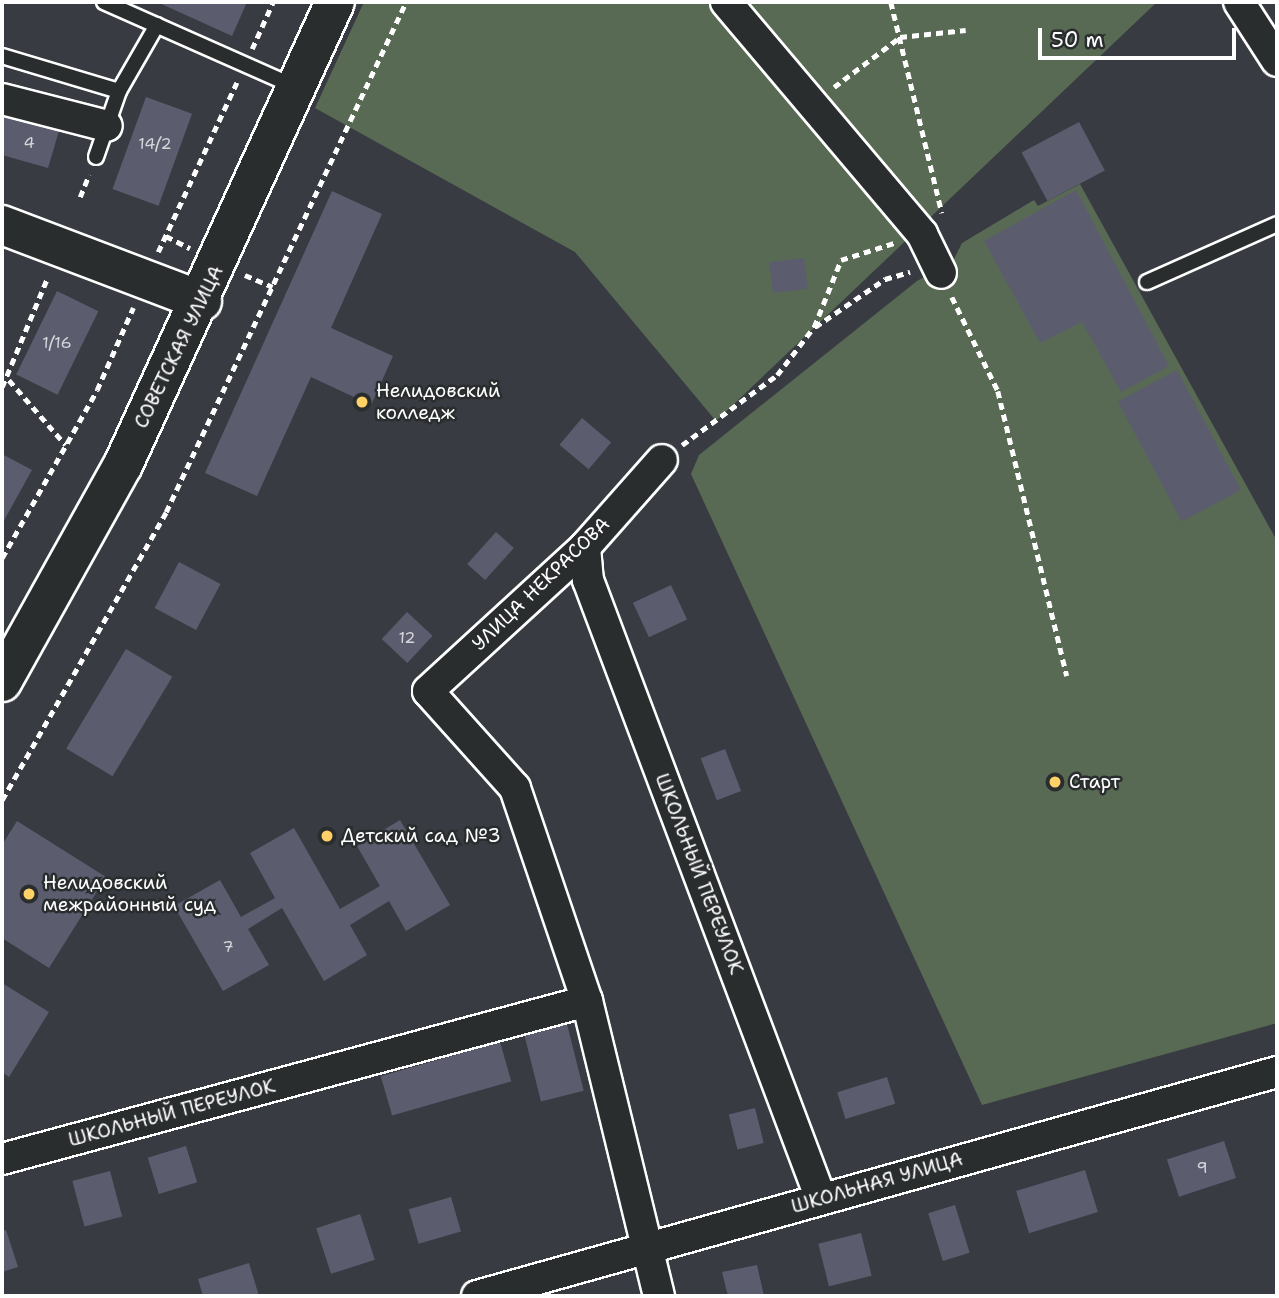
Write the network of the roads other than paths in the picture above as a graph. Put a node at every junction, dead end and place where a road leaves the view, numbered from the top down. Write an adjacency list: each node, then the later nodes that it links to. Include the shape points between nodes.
1 (104, 2): 5 (lane)
2 (335, 2): 8 (main road, СОВЕТСКАЯ УЛИЦА)
3 (726, 2): 15 (street, via 922,234)
4 (1239, 2): 7 (street)
5 (157, 25): 8 (lane); 9 (lane)
6 (2, 56): 9 (lane)
7 (1277, 61)
8 (297, 88): 17 (main road, СОВЕТСКАЯ УЛИЦА)
9 (119, 91): 11 (lane)
10 (2, 99): 11 (street)
11 (107, 126): 12 (lane)
12 (96, 157)
13 (1277, 224): 16 (lane)
14 (2, 225): 17 (main road)
15 (939, 268)
16 (1147, 282)
17 (202, 300): 20 (main road, СОВЕТСКАЯ УЛИЦА, via 123,465)
18 (662, 460): 19 (street, УЛИЦА НЕКРАСОВА)
19 (585, 547): 22 (street, УЛИЦА НЕКРАСОВА, via 428,691 515,788); 25 (street, ШКОЛЬНЫЙ ПЕРЕУЛОК, via 588,580)
20 (12, 643): 21 (main road, СОВЕТСКАЯ УЛИЦА)
21 (2, 682)
22 (587, 1001): 24 (street, ШКОЛЬНЫЙ ПЕРЕУЛОК); 26 (street)
23 (1277, 1072): 25 (street, ШКОЛЬНАЯ УЛИЦА)
24 (2, 1160)
25 (821, 1199): 26 (street, ШКОЛЬНАЯ УЛИЦА)
26 (647, 1249): 27 (street, ШКОЛЬНАЯ УЛИЦА); 28 (street)
27 (477, 1296)
28 (659, 1296)

